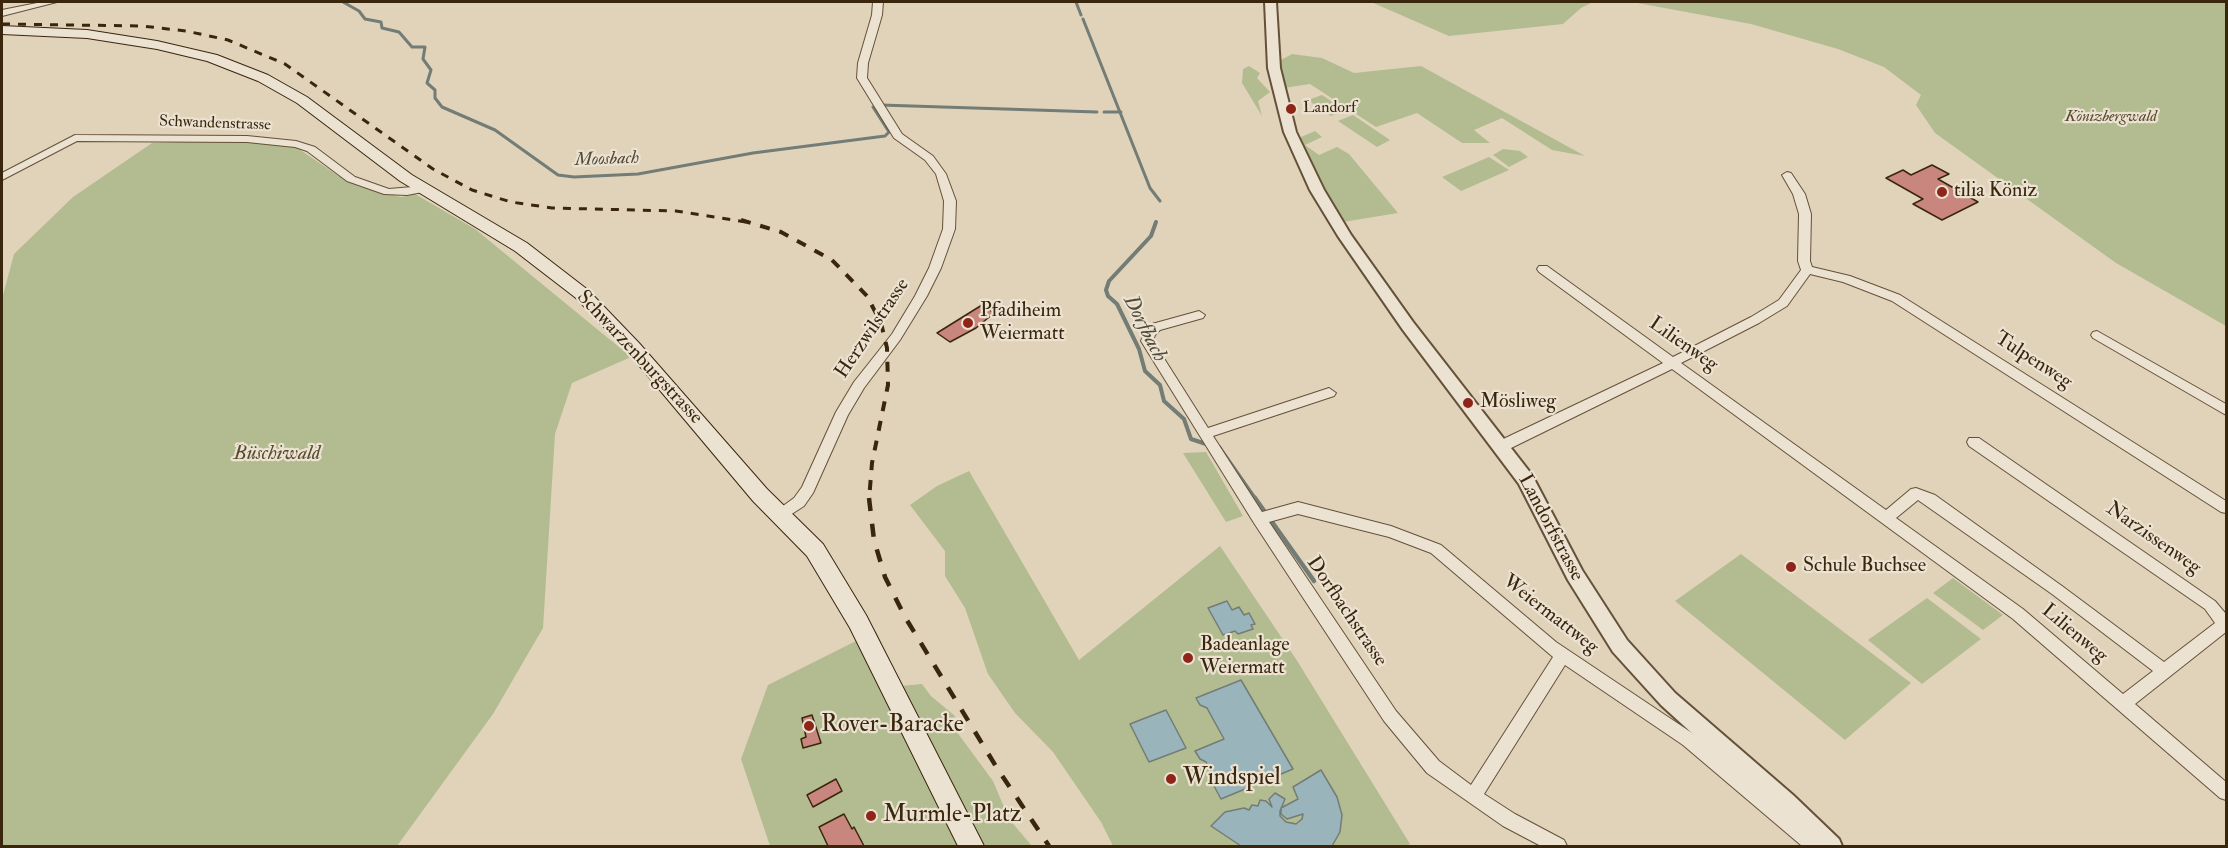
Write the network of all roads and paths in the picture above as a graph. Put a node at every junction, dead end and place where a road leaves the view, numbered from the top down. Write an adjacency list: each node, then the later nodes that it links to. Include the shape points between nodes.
1 (52, 2): 4 (street)
2 (878, 2): 20 (street, Herzwilstrasse, via 862,63 862,78 898,136 929,158 941,174 950,201 949,229 921,296 896,337 858,385 808,489 799,502)
3 (1270, 2): 18 (street, Landorfstrasse, via 1276,83 1295,144 1317,190 1382,290)
4 (2, 13)
5 (2, 30): 8 (main road, Schwarzenburgstrasse, via 133,40 186,51 244,70 302,100)
6 (1787, 175): 10 (street, via 1805,214)
7 (2, 177): 8 (street, Schwandenstrasse, via 75,138 247,139 311,149 351,179 388,192)
8 (423, 189): 20 (main road, Schwarzenburgstrasse, via 521,247 582,294)
9 (1543, 269): 13 (street, Lilienweg)
10 (1807, 270): 13 (street, via 1790,295 1772,311); 19 (street, Tulpenweg, via 1846,279 1896,298)
11 (1199, 315): 16 (street, Dorfbachstrasse, via 1156,327 1149,333 1148,341)
12 (2097, 335): 15 (street)
13 (1671, 362): 18 (street); 22 (street, Lilienweg)
14 (1329, 393): 16 (street)
15 (2226, 410)
16 (1204, 434): 21 (street, Dorfbachstrasse)
17 (1974, 442): 24 (street, Narzissenweg, via 2210,605 2225,624)
18 (1502, 446): 31 (street, Landorfstrasse, via 1535,494 1591,603 1628,655 1668,699)
19 (2226, 508)
20 (780, 515): 28 (main road, Schwarzenburgstrasse, via 815,550 846,603)
21 (1258, 519): 23 (street, Weiermattweg, via 1298,508 1391,532 1436,549); 27 (street, Dorfbachstrasse, via 1390,716 1433,767)
22 (1885, 519): 24 (street, Lilienweg, via 1916,493 1930,500); 25 (street, Lilienweg, via 2034,626)
23 (1562, 656): 27 (street); 30 (street, Weiermattweg, via 1689,740)
24 (2164, 671): 25 (street, Narzissenweg)
25 (2123, 704): 26 (street, Lilienweg)
26 (2226, 792)
27 (1473, 796): 29 (street, Dorfbachstrasse)
28 (971, 846)
29 (1558, 846)
30 (1815, 846)
31 (1831, 846)

